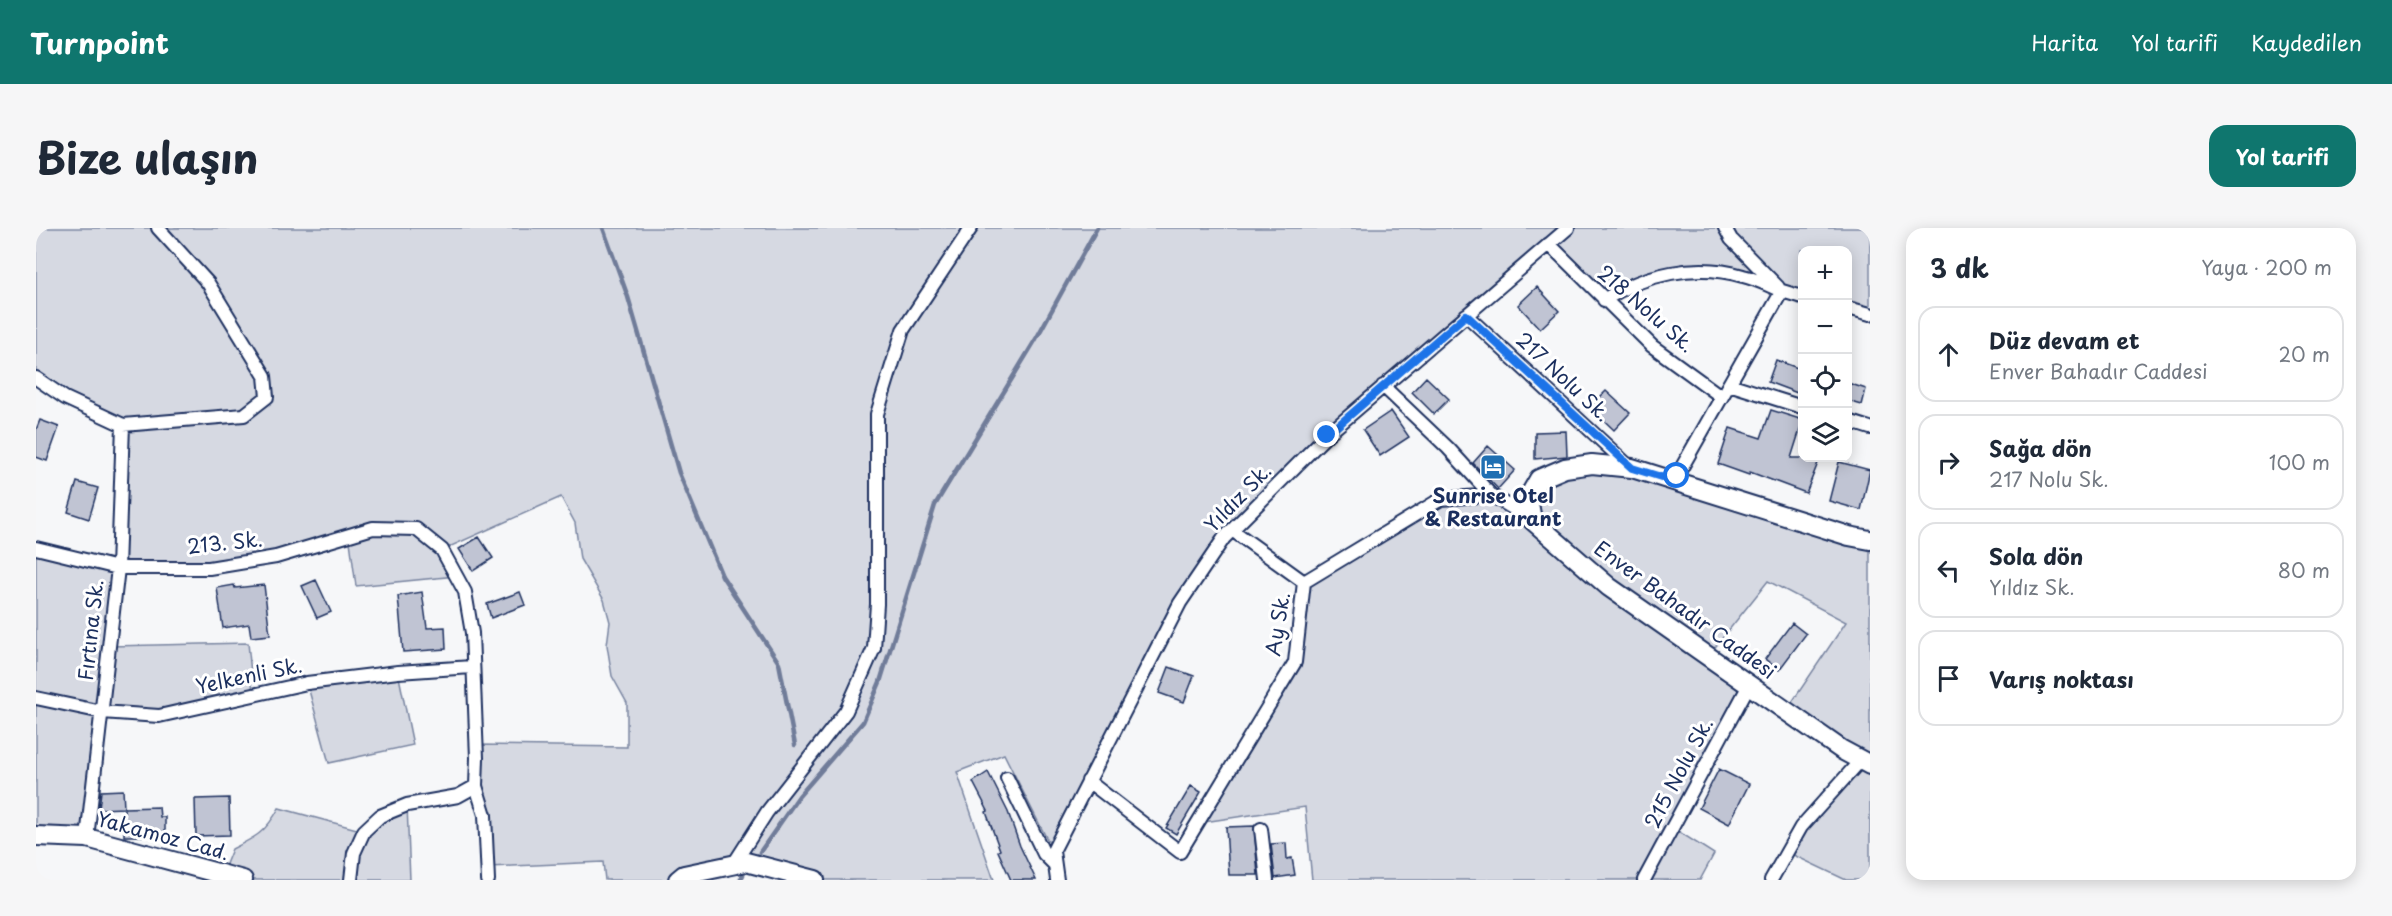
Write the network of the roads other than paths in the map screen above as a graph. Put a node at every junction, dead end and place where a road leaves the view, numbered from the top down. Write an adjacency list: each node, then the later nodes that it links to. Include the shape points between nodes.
1 (159, 228): 18 (street, via 208,283 266,376 267,397 244,415)
2 (971, 228): 40 (street, via 903,330 877,414 874,648 846,711 767,812)
3 (1568, 228): 5 (street, Yıldız Sk.)
4 (1725, 228): 6 (street)
5 (1549, 244): 8 (street, 218 Nolu Sk.); 11 (street, Yıldız Sk.)
6 (1782, 291): 7 (street); 8 (street, via 1743,276 1707,269 1626,286); 13 (street)
7 (1798, 296)
8 (1604, 300): 15 (street, 218 Nolu Sk., via 1652,346)
9 (1852, 309): 10 (street)
10 (1870, 314)
11 (1466, 315): 14 (street, Yıldız Sk.); 20 (street, 217 Nolu Sk.)
12 (36, 378): 18 (street, via 65,398)
13 (1730, 384): 15 (street); 16 (street)
14 (1383, 386): 22 (street); 24 (street, Yıldız Sk., via 1327,435)
15 (1722, 397): 21 (street)
16 (1798, 405)
17 (1852, 422): 19 (street)
18 (123, 426): 27 (street, Fırtına Sk.)
19 (1870, 428)
20 (1632, 468): 21 (main road); 23 (main road, via 1592,464 1565,468 1539,479 1528,498)
21 (1674, 481): 25 (main road)
22 (1491, 495): 23 (street); 28 (street, Ay Sk., via 1441,499)
23 (1532, 520): 30 (main road, Enver Bahadır Caddesi, via 1609,586)
24 (1232, 530): 28 (street); 35 (street, Yıldız Sk., via 1180,603)
25 (1870, 540)
26 (36, 548): 27 (street, 213. Sk.)
27 (118, 568): 29 (street, 213. Sk., via 209,568 276,557 373,528 416,529 442,550 465,592 472,633); 32 (street, Fırtına Sk.)
28 (1304, 582): 35 (street, Ay Sk., via 1294,662 1180,852)
29 (472, 667): 32 (street, Yelkenli Sk., via 307,683 159,716); 36 (street)
30 (1749, 685): 33 (main road, Enver Bahadır Caddesi); 49 (street, 215 Nolu Sk.)
31 (36, 698): 32 (street, Yelkenli Sk.)
32 (102, 712): 39 (street, Fırtına Sk.)
33 (1865, 763): 50 (street, via 1802,827)
34 (1007, 778): 41 (street, via 1044,854)
35 (1088, 781): 41 (street, Yıldız Sk., via 1053,851)
36 (476, 786): 43 (street, via 458,796 380,816 364,831 354,853); 44 (street, via 485,814)
37 (1261, 829): 48 (street)
38 (36, 836): 39 (main road, Yakamoz Cad.)
39 (87, 838): 42 (main road, Yakamoz Cad.)
40 (737, 864): 45 (main road); 46 (main road)
41 (1054, 864): 47 (street, Yıldız Sk.)
42 (243, 880)
43 (351, 880)
44 (488, 880)
45 (678, 880)
46 (814, 880)
47 (1057, 880)
48 (1267, 880)
49 (1644, 880)
50 (1771, 880)

